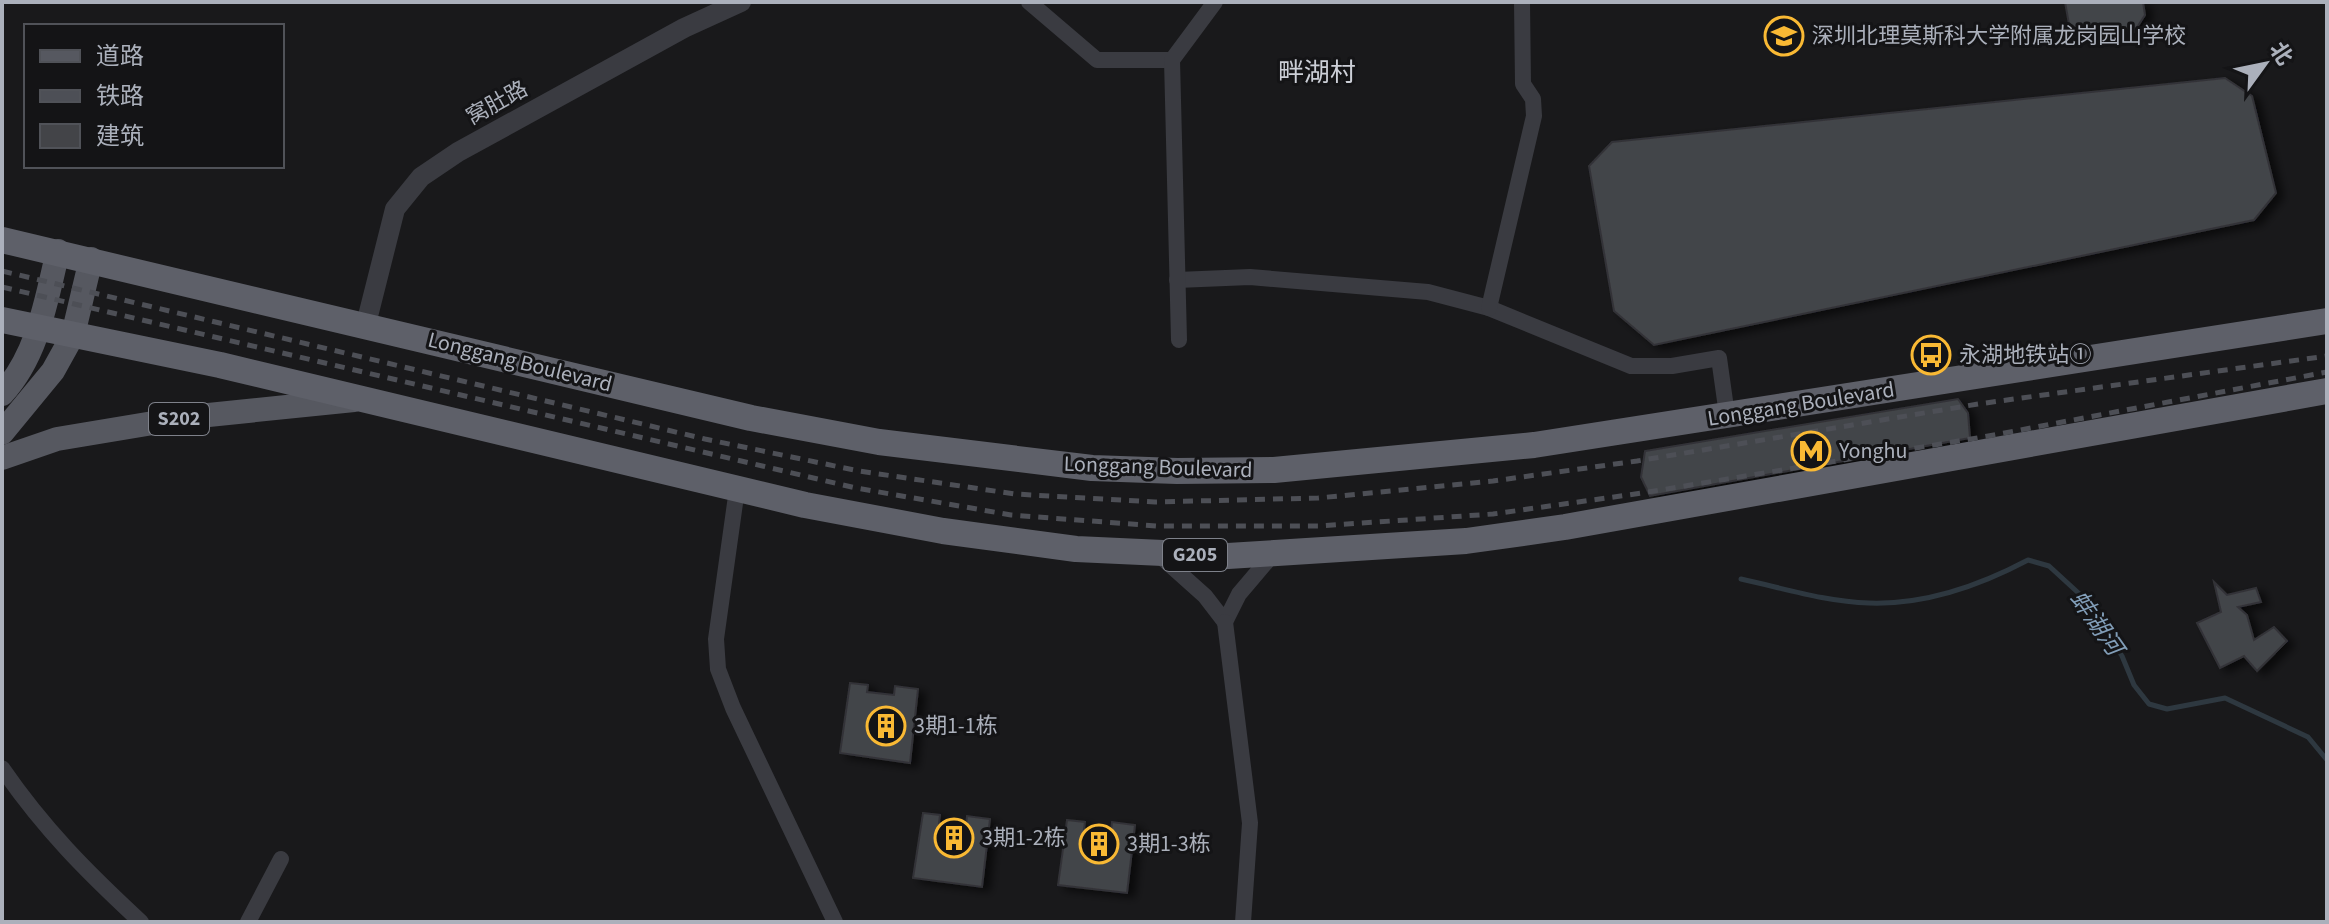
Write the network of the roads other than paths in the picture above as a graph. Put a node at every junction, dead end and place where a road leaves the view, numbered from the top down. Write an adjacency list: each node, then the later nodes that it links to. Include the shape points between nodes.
1 (741, 2): 13 (street, 窝肚路, via 670,35 421,177 395,209)
2 (1029, 2): 5 (street, via 1097,60)
3 (1215, 2): 5 (street)
4 (1522, 2): 10 (street, via 1523,84 1533,99 1534,116)
5 (1172, 60): 9 (street)
6 (2, 240): 7 (highway, Longgang Boulevard)
7 (58, 251): 8 (highway, Longgang Boulevard); 14 (main road)
8 (91, 259): 13 (highway, Longgang Boulevard); 15 (main road)
9 (1177, 280): 10 (street, via 1250,277 1413,291); 16 (street)
10 (1489, 308): 20 (street, via 1631,366 1719,358)
11 (2, 320): 14 (highway, G205)
12 (2327, 321): 20 (highway, Longgang Boulevard)
13 (366, 324): 20 (highway, Longgang Boulevard, via 751,418 879,442 1092,468 1274,470 1534,445)
14 (39, 328): 15 (highway, G205); 18 (main road, via 28,357)
15 (73, 335): 19 (highway, G205); 21 (main road, via 53,371)
16 (1179, 340)
17 (2327, 391): 25 (highway, G205, via 1565,527 1466,541)
18 (2, 394)
19 (361, 399): 22 (main road, S202, via 189,417 57,439); 23 (highway, G205)
20 (1727, 415)
21 (2, 433)
22 (2, 458)
23 (737, 489): 24 (highway, G205, via 943,531 1076,549); 31 (street, via 716,639 718,669)
24 (1157, 553): 25 (highway, G205); 26 (street, via 1205,596)
25 (1273, 554): 26 (street, via 1239,594)
26 (1225, 622): 32 (street, via 1250,823)
27 (2, 768): 29 (street, via 78,864)
28 (281, 859): 30 (street)
29 (141, 922)
30 (248, 922)
31 (835, 922)
32 (1243, 922)

